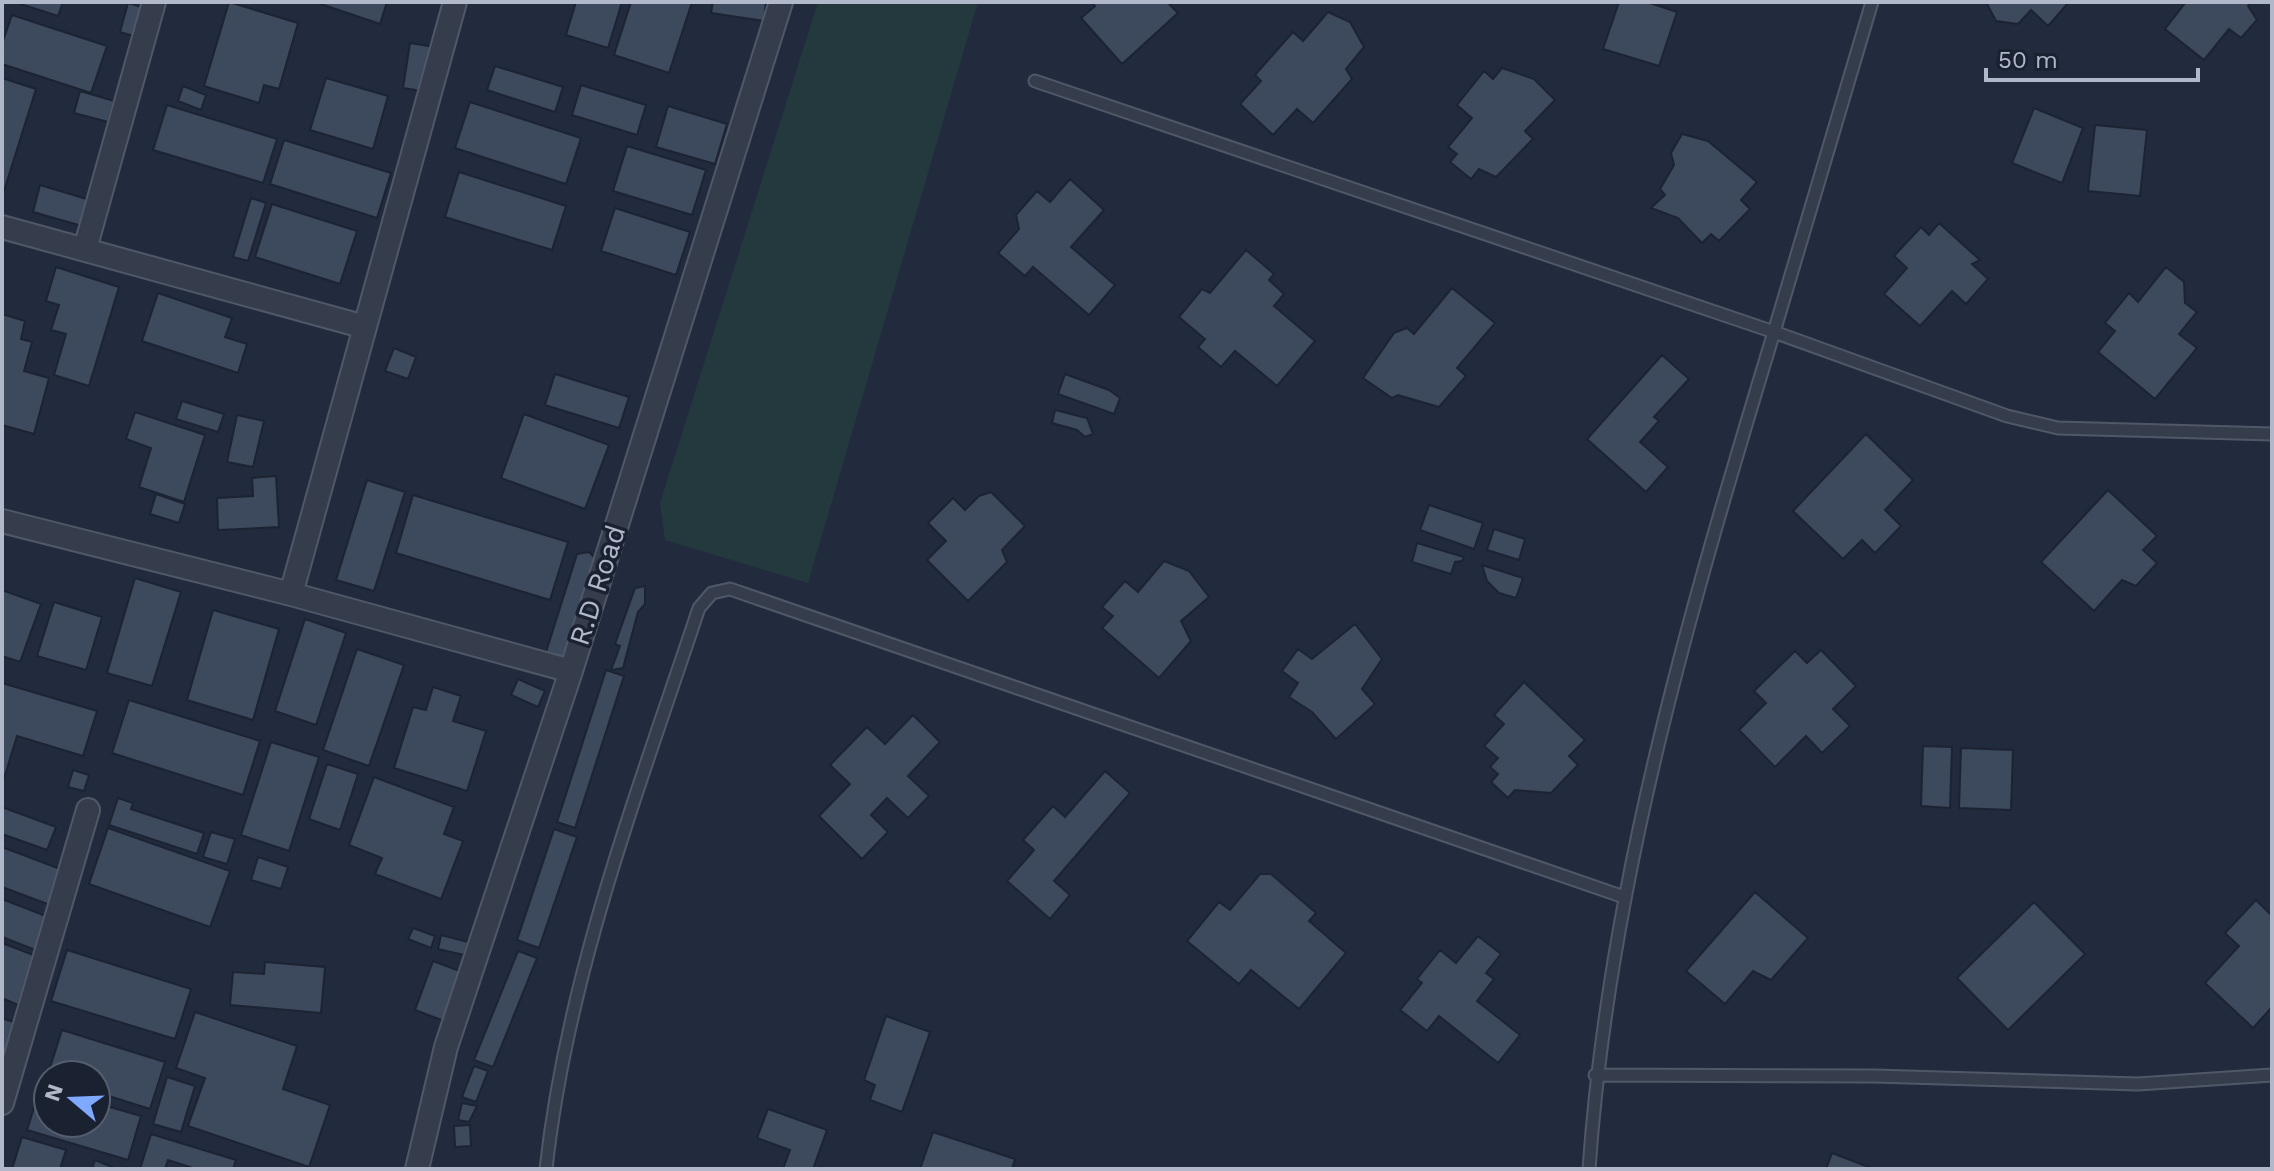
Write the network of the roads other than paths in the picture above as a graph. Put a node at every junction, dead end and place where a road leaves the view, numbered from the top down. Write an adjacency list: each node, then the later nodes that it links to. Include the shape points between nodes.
1 (154, 2): 7 (street)
2 (455, 2): 8 (street)
3 (781, 2): 13 (street, R.D Road)
4 (1872, 2): 9 (lane)
5 (1035, 81): 9 (lane)
6 (2, 227): 7 (street)
7 (85, 249): 8 (street)
8 (365, 327): 12 (street)
9 (1774, 332): 10 (lane, via 2034,424); 15 (lane, via 1706,553)
10 (2272, 434)
11 (2, 521): 12 (street)
12 (291, 594): 13 (street)
13 (571, 671): 19 (street, R.D Road, via 446,1047)
14 (88, 810): 18 (street)
15 (1624, 897): 16 (lane); 20 (lane, via 730,589 712,593 699,608 612,870 562,1057)
16 (1595, 1075): 17 (lane, via 2138,1084); 21 (lane)
17 (2272, 1075)
18 (2, 1103)
19 (417, 1169)
20 (546, 1169)
21 (1589, 1169)

